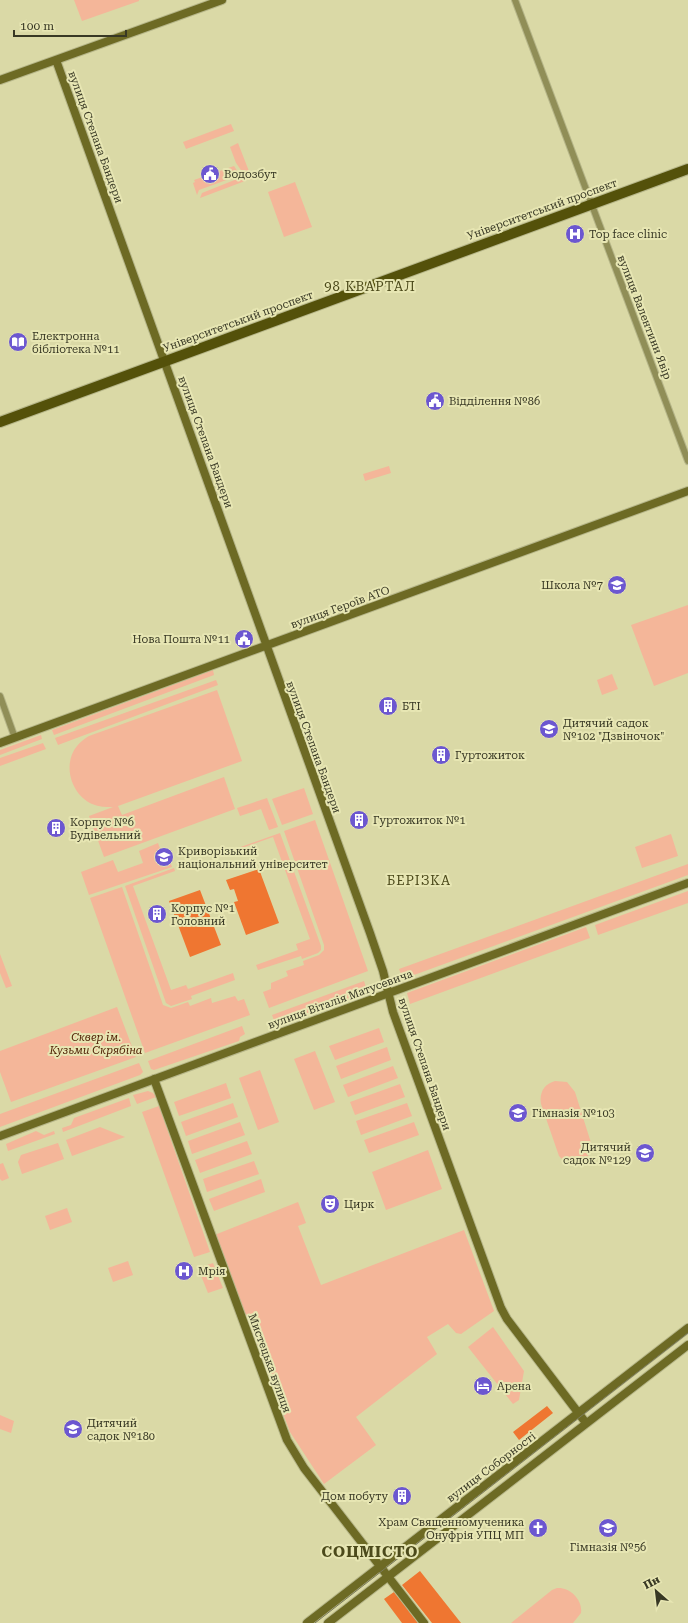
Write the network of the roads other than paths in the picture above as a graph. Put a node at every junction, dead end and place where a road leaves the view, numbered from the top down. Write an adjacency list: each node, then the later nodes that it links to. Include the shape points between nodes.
1 (222, 0): 3 (street)
2 (516, 0): 6 (street, вулиця Валентини Явір)
3 (56, 60): 4 (street); 7 (street, вулиця Степана Бандери)
4 (0, 80)
5 (688, 169): 6 (main road, Університетський проспект)
6 (592, 204): 7 (main road, Університетський проспект); 9 (street, вулиця Валентини Явір)
7 (166, 361): 8 (main road, Університетський проспект); 11 (street, вулиця Степана Бандери)
8 (0, 422)
9 (688, 461)
10 (688, 491): 11 (street, вулиця Героїв АТО)
11 (267, 646): 13 (street, вулиця Героїв АТО); 16 (street, вулиця Степана Бандери)
12 (0, 696): 13 (street)
13 (15, 738): 14 (street, вулиця Героїв АТО)
14 (0, 743)
15 (688, 883): 16 (street, вулиця Віталія Матусевича)
16 (389, 992): 17 (street, вулиця Віталія Матусевича); 21 (street, вулиця Степана Бандери, via 393,1012 501,1308)
17 (154, 1079): 18 (street, вулиця Віталія Матусевича); 23 (street, Мистецька вулиця, via 288,1440 304,1468)
18 (0, 1136)
19 (688, 1328): 21 (street, вулиця Соборності)
20 (688, 1345): 22 (street, вулиця Соборності)
21 (579, 1413): 22 (street, вулиця Степана Бандери); 23 (street, вулиця Соборності)
22 (586, 1423): 24 (street, вулиця Соборності)
23 (380, 1566): 24 (street, Мистецька вулиця); 25 (street, вулиця Соборності)
24 (388, 1576): 26 (street, вулиця Соборності); 27 (street, Мистецька вулиця)
25 (306, 1623)
26 (328, 1623)
27 (424, 1623)

